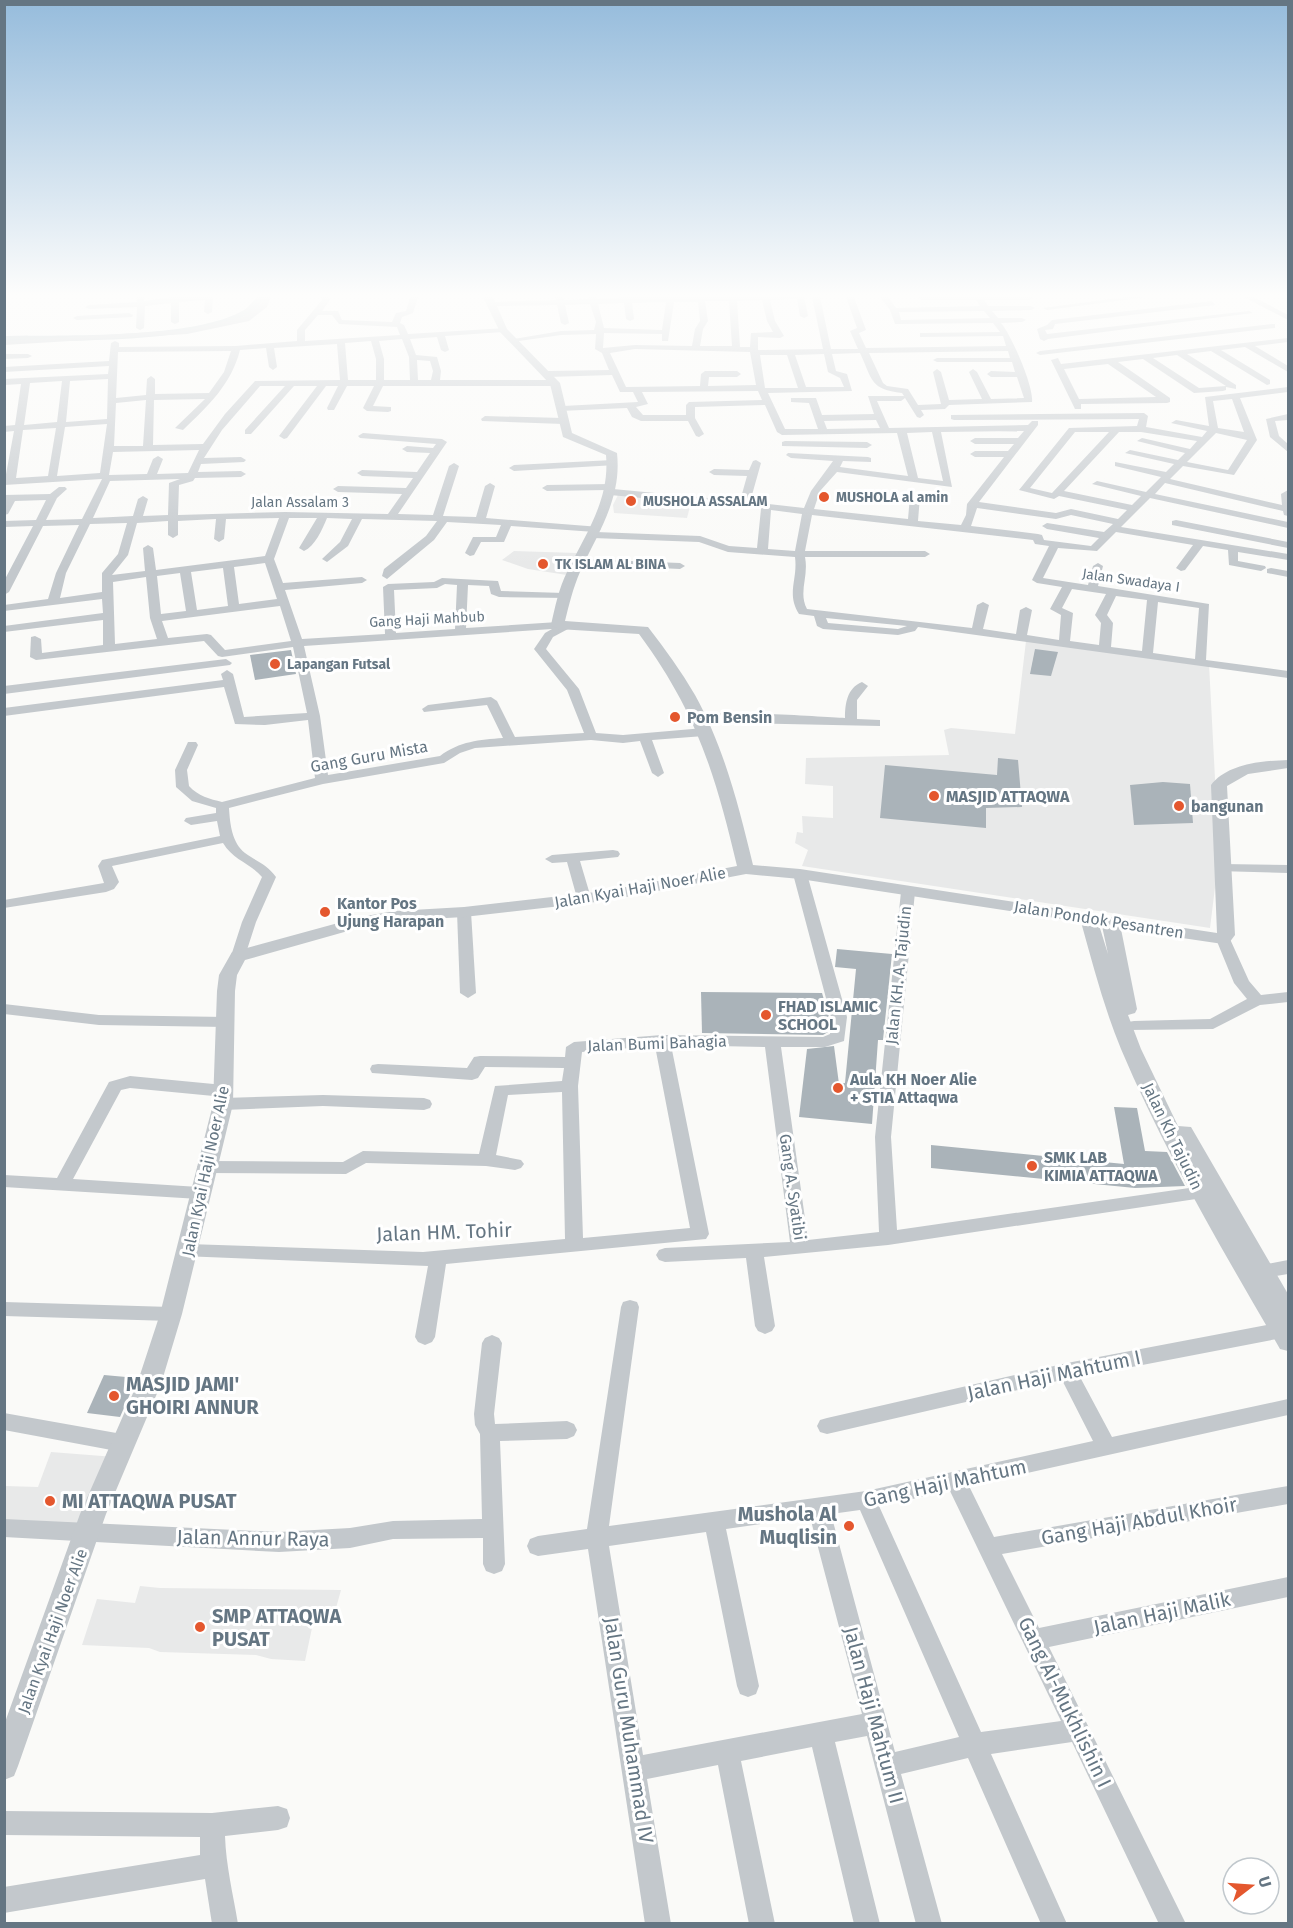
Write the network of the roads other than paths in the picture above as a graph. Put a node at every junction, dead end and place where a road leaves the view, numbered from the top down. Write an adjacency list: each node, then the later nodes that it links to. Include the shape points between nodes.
1 (25, 387): 58 (street)
2 (65, 387): 56 (street)
3 (112, 387): 35 (street)
4 (151, 387): 32 (street)
5 (220, 387): 31 (street)
6 (253, 387): 84 (street, via 217,428)
7 (288, 387): 71 (street)
8 (320, 387): 73 (street)
9 (342, 387): 40 (street)
10 (378, 387): 41 (street)
11 (555, 387): 46 (street)
12 (620, 387): 27 (street)
13 (704, 387): 27 (street); 30 (street)
14 (763, 387): 30 (street)
15 (802, 387): 28 (street)
16 (849, 387): 28 (street)
17 (881, 387): 33 (street, via 902,390)
18 (941, 387): 38 (street)
19 (980, 387): 36 (street)
20 (1025, 387): 36 (street, via 1029,400)
21 (1068, 387): 22 (street, via 1077,404 1167,401)
22 (1147, 387)
23 (1191, 387): 29 (street, via 1197,391)
24 (1228, 387): 29 (street)
25 (1249, 387): 29 (street)
26 (1288, 389): 29 (street)
27 (636, 390): 39 (street, via 644,404)
28 (803, 390): 30 (street)
29 (1234, 391): 68 (street, via 1208,399); 75 (street)
30 (765, 395): 45 (street, via 812,400); 49 (street, via 692,404); 69 (street, via 782,432)
31 (213, 396): 32 (street); 59 (street)
32 (152, 397): 35 (street); 86 (street)
33 (910, 398): 42 (street); 44 (street, via 871,398)
34 (1288, 399): 37 (street)
35 (114, 402): 53 (street)
36 (988, 402): 38 (street)
37 (1265, 402)
38 (945, 403): 42 (street, via 943,407)
39 (631, 406): 46 (street); 49 (street, via 641,418)
40 (331, 408)
41 (367, 408): 43 (street); 54 (street)
42 (916, 408): 64 (street)
43 (388, 409)
44 (877, 413): 45 (street); 62 (street)
45 (817, 414): 69 (street)
46 (563, 415): 52 (street); 99 (street, via 567,435 611,453)
47 (954, 417): 50 (street)
48 (1288, 417): 77 (street, via 1269,419)
49 (691, 418): 72 (street)
50 (1039, 418): 60 (street); 67 (street, via 1144,416)
51 (485, 419): 52 (street)
52 (524, 420): 57 (street, via 519,427)
53 (111, 421): 56 (street); 85 (street)
54 (371, 422)
55 (1176, 423): 68 (street)
56 (62, 425): 58 (street); 114 (street)
57 (493, 427)
58 (19, 428): 61 (street); 116 (street)
59 (180, 428)
60 (1031, 428): 65 (street); 80 (street)
61 (4, 429)
62 (885, 429): 63 (street); 70 (street)
63 (902, 429): 64 (street); 115 (street)
64 (925, 429): 65 (street)
65 (936, 429): 115 (street, via 949,485)
66 (1118, 429): 67 (street); 124 (street, via 1070,431 1024,490); 125 (street)
67 (1141, 429): 78 (street)
68 (1212, 430): 75 (street); 78 (street)
69 (823, 431): 70 (street)
70 (864, 431): 83 (street)
71 (248, 432)
72 (699, 434)
73 (284, 436)
74 (363, 436): 89 (street, via 440,440)
75 (1251, 436): 100 (street, via 1231,473)
76 (1288, 436): 77 (street)
77 (1275, 437): 88 (street)
78 (1205, 440): 90 (street)
79 (975, 441): 80 (street)
80 (1021, 441): 93 (street)
81 (1142, 441): 90 (street)
82 (785, 444): 83 (street)
83 (867, 445): 98 (street)
84 (206, 447): 86 (street, via 184,443); 96 (street)
85 (111, 448): 86 (street); 112 (street)
86 (148, 448)
87 (407, 449): 89 (street)
88 (1288, 449)
89 (435, 451): 110 (street)
90 (1193, 452): 100 (street)
91 (1130, 453): 100 (street)
92 (975, 454): 93 (street)
93 (1010, 454): 133 (street)
94 (791, 455): 101 (street)
95 (158, 459): 111 (street)
96 (197, 460): 97 (street); 109 (street)
97 (241, 460)
98 (867, 460): 101 (street); 107 (street)
99 (613, 463): 104 (street); 122 (street)
100 (1182, 463): 113 (street)
101 (838, 464): 107 (street); 136 (street, via 816,492)
102 (1118, 464): 113 (street)
103 (454, 466): 147 (street)
104 (513, 468)
105 (714, 472): 132 (street, via 755,468)
106 (362, 473): 110 (street)
107 (868, 473): 115 (street)
108 (241, 474): 109 (street)
109 (192, 475): 111 (street); 145 (street, via 189,480 174,483)
110 (419, 475): 123 (street)
111 (151, 476): 112 (street)
112 (105, 477): 114 (street); 151 (street)
113 (1166, 478): 127 (street); 137 (street)
114 (52, 479): 116 (street)
115 (914, 480)
116 (8, 482)
117 (1097, 484): 127 (street)
118 (490, 486): 148 (street)
119 (547, 488): 122 (street)
120 (62, 489): 129 (street)
121 (338, 489): 123 (street)
122 (610, 490): 132 (street); 160 (street)
123 (407, 491): 146 (street)
124 (1034, 493): 125 (street); 139 (street)
125 (1057, 493): 135 (street)
126 (1288, 493): 137 (street)
127 (1148, 494): 135 (street); 156 (street)
128 (915, 496): 152 (street)
129 (53, 497): 130 (street); 155 (street)
130 (8, 498): 138 (street)
131 (143, 499): 149 (street)
132 (744, 504): 134 (street)
133 (972, 504): 139 (street); 158 (street)
134 (766, 507): 136 (street); 170 (street)
135 (1132, 508): 159 (street)
136 (809, 511): 152 (street); 172 (street)
137 (1288, 511)
138 (4, 512)
139 (1023, 512): 144 (street)
140 (285, 515): 141 (street, Jalan Assalam 3); 142 (street, Jalan Assalam 3); 176 (street)
141 (324, 515): 143 (street, Jalan Assalam 3, via 347,511); 169 (street)
142 (221, 516): 145 (street, Jalan Assalam 3); 163 (street)
143 (358, 516): 146 (street, Jalan Assalam 3); 177 (street, via 344,544)
144 (1056, 516): 157 (street); 159 (street, via 1068,512)
145 (173, 518): 149 (street, Jalan Assalam 3); 161 (street)
146 (391, 518): 147 (street, Jalan Assalam 3)
147 (441, 518): 148 (street, Jalan Assalam 3); 187 (street, via 430,538)
148 (481, 519): 150 (street, Jalan Assalam 3)
149 (135, 520): 151 (street, Jalan Assalam 3); 188 (street, via 123,555 108,571)
150 (508, 521): 160 (street, Jalan Assalam 3); 171 (street, via 500,540 477,539)
151 (85, 522): 155 (street, Jalan Assalam 3); 199 (street, via 61,573)
152 (913, 522): 158 (street)
153 (1176, 523): 166 (street)
154 (4, 524): 155 (street, Jalan Assalam 3)
155 (40, 524): 194 (street)
156 (1288, 525)
157 (1047, 526): 159 (street); 162 (street)
158 (965, 528): 162 (street)
159 (1114, 529): 164 (street); 165 (street, via 1093,549)
160 (595, 532): 170 (street, Jalan Assalam 3, via 700,539 728,549); 184 (street)
161 (173, 535)
162 (1038, 537): 165 (street, via 1039,542)
163 (219, 539)
164 (1200, 543): 168 (street); 182 (street)
165 (1055, 544): 191 (street, Jalan Swadaya I, via 1036,579)
166 (1288, 545)
167 (148, 548): 185 (street)
168 (1233, 548): 175 (street); 186 (street, via 1233,563)
169 (304, 549)
170 (762, 552): 172 (street, Jalan Assalam 3)
171 (470, 553)
172 (799, 554): 173 (street, Jalan Assalam 3); 210 (street, via 802,574 795,590 798,604 803,612 819,614 823,626 898,632 911,629 914,622)
173 (925, 554)
174 (195, 557): 181 (street)
175 (1288, 557)
176 (269, 559): 178 (street); 192 (street)
177 (327, 559)
178 (228, 564): 181 (street); 203 (street)
179 (680, 566): 184 (street)
180 (1098, 566): 193 (street)
181 (202, 567): 183 (street)
182 (1181, 568)
183 (185, 569): 185 (street); 205 (street)
184 (575, 570): 197 (street)
185 (153, 573): 188 (street); 207 (street)
186 (1288, 574)
187 (387, 576)
188 (108, 579): 196 (street)
189 (362, 580): 192 (street)
190 (463, 581): 197 (street, via 494,583 495,592 500,594); 211 (street); 212 (street, via 388,587)
191 (1068, 585): 193 (street, Jalan Swadaya I); 216 (street, via 1056,609 1067,614)
192 (277, 587): 200 (street)
193 (1092, 589): 195 (street, Jalan Swadaya I)
194 (4, 592)
195 (1112, 593): 198 (street, Jalan Swadaya I); 219 (street, via 1101,615 1107,623)
196 (108, 596): 199 (street); 206 (street)
197 (564, 596): 208 (street)
198 (1153, 599): 220 (street); 222 (street, Jalan Swadaya I, via 1205,606)
199 (53, 602): 202 (street)
200 (283, 602): 203 (street); 217 (street)
201 (983, 605): 210 (street)
202 (4, 608)
203 (234, 608): 205 (street)
204 (1026, 610): 213 (street)
205 (192, 613): 207 (street)
206 (109, 616): 209 (street); 218 (street)
207 (156, 618): 215 (street)
208 (561, 626): 211 (street, Gang Haji Mahbub); 232 (street, via 643,630 676,675); 233 (street, via 540,649 573,689)
209 (4, 629)
210 (977, 631): 213 (street)
211 (459, 632): 212 (street, Gang Haji Mahbub)
212 (391, 636): 217 (street, Gang Haji Mahbub)
213 (1021, 636): 216 (street)
214 (34, 639): 218 (street, via 36,657)
215 (164, 642): 218 (street); 221 (street, via 207,637)
216 (1064, 642): 219 (street)
217 (298, 643): 221 (street, Gang Haji Mahbub); 229 (street)
218 (109, 648)
219 (1105, 648): 220 (street)
220 (1147, 654): 222 (street)
221 (224, 658): 224 (street); 226 (street, Gang Haji Mahbub)
222 (1200, 662): 223 (street)
223 (1288, 675)
224 (228, 683): 228 (street); 229 (street, via 239,721)
225 (862, 686): 230 (street, via 851,700)
226 (4, 690)
227 (428, 709): 235 (street, via 491,701)
228 (4, 712)
229 (314, 716): 239 (street)
230 (851, 721): 231 (street, Gang Guru Mista); 232 (street, Gang Guru Mista)
231 (876, 723)
232 (701, 725): 234 (street, Gang Guru Mista); 247 (street, via 727,790)
233 (591, 736): 234 (street, Gang Guru Mista); 235 (street, Gang Guru Mista)
234 (645, 739): 238 (street)
235 (510, 740): 239 (street, Gang Guru Mista, via 474,744 433,761)
236 (192, 745): 240 (street, via 180,771 188,796)
237 (1288, 764): 246 (street, via 1230,773 1219,785)
238 (658, 772)
239 (322, 780): 240 (street, Gang Guru Mista)
240 (222, 811): 241 (street, Gang Guru Mista); 242 (street)
241 (191, 820)
242 (229, 838): 252 (street, via 107,863 112,882 101,889); 257 (street, via 239,855 267,873)
243 (613, 854): 244 (street)
244 (572, 857): 245 (street); 251 (street)
245 (552, 859)
246 (1222, 868): 248 (street); 256 (street, via 1226,935)
247 (746, 869): 249 (street, Jalan Pondok Pesantren); 251 (street, Jalan Kyai Haji Noer Alie)
248 (1288, 869)
249 (800, 874): 250 (street, Jalan Pondok Pesantren); 265 (street, Jalan Bumi Bahagia, via 839,1017 838,1037 832,1041)
250 (908, 892): 254 (street, Jalan Pondok Pesantren); 278 (street, Jalan KH. A. Tajudin, via 883,1137)
251 (585, 898): 253 (street, Jalan Kyai Haji Noer Alie)
252 (4, 904)
253 (464, 912): 257 (street, Jalan Kyai Haji Noer Alie, via 360,922); 258 (street)
254 (1088, 917): 255 (street, Jalan Pondok Pesantren); 276 (street, Jalan Kh Tajudin, via 1131,1049)
255 (1110, 920): 256 (street, Jalan Pondok Pesantren); 263 (street, Jalan Kh Tajudin, via 1123,994)
256 (1223, 939): 260 (street, via 1242,983)
257 (238, 956): 262 (street, Jalan Kyai Haji Noer Alie, via 228,975)
258 (468, 993)
259 (1288, 997): 260 (street)
260 (1257, 1000): 263 (street, via 1213,1024)
261 (4, 1009): 262 (street, via 99,1020)
262 (226, 1022): 269 (street, Jalan Kyai Haji Noer Alie)
263 (1134, 1026): 276 (street, Jalan Kh Tajudin)
264 (662, 1040): 265 (street, Jalan Bumi Bahagia); 266 (street, Jalan Bumi Bahagia, via 577,1046); 279 (street, Jalan HM. Tohir, via 700,1234)
265 (772, 1040): 280 (street, Gang A. Syatibi)
266 (572, 1064): 267 (street, via 480,1061 472,1074); 268 (street, Jalan Bumi Bahagia)
267 (378, 1069)
268 (570, 1086): 271 (street, via 501,1090); 279 (street, Jalan Bumi Bahagia)
269 (223, 1097): 270 (street); 273 (street, Jalan Kyai Haji Noer Alie); 275 (street, via 130,1082 115,1086)
270 (424, 1104)
271 (486, 1160): 272 (street); 273 (street, via 363,1157 346,1168)
272 (515, 1164)
273 (206, 1167): 277 (street, Jalan Kyai Haji Noer Alie)
274 (4, 1181): 275 (street)
275 (62, 1184): 277 (street)
276 (1209, 1191): 278 (street, Gang A. Syatibi); 285 (street, Jalan Kh Tajudin); 290 (street, Jalan Kh Tajudin)
277 (200, 1193): 282 (street, Jalan Kyai Haji Noer Alie)
278 (888, 1238): 280 (street, Gang A. Syatibi)
279 (573, 1246): 284 (street, Jalan HM. Tohir)
280 (800, 1248): 281 (street)
281 (754, 1250): 283 (street); 289 (street)
282 (188, 1251): 284 (street, Jalan HM. Tohir); 288 (street, Jalan Kyai Haji Noer Alie)
283 (665, 1255)
284 (438, 1258): 291 (street)
285 (1277, 1268): 290 (street, Jalan Kh Tajudin)
286 (630, 1307): 309 (street, Jalan Guru Muhammad IV)
287 (4, 1309): 288 (street)
288 (171, 1314): 299 (street, Jalan Kyai Haji Noer Alie, via 149,1384)
289 (765, 1326)
290 (1286, 1328): 293 (street, Jalan Haji Mahtum I)
291 (425, 1337)
292 (492, 1342): 298 (street, via 484,1414)
293 (1067, 1371): 296 (street, Jalan Haji Mahtum I); 300 (street)
294 (1288, 1407): 300 (street, Gang Haji Mahtum)
295 (4, 1421): 299 (street)
296 (827, 1426)
297 (567, 1430): 298 (street)
298 (490, 1433): 307 (street)
299 (122, 1443): 308 (street, Jalan Kyai Haji Noer Alie)
300 (1107, 1448): 301 (street, Gang Haji Mahtum)
301 (956, 1482): 303 (street, Gang Haji Mahtum); 311 (street, Gang AI-Mukhlishin I)
302 (1288, 1494): 311 (street, Gang Haji Abdul Khoir)
303 (866, 1500): 304 (street, Gang Haji Mahtum); 319 (street)
304 (818, 1506): 305 (street, Gang Haji Mahtum); 316 (street, Jalan Haji Mahtum II)
305 (714, 1521): 309 (street, Gang Haji Mahtum); 315 (street)
306 (4, 1528): 308 (street, Jalan Annur Raya)
307 (491, 1528): 308 (street, Jalan Annur Raya, via 393,1530 350,1538 279,1542); 312 (street)
308 (87, 1533): 321 (street, Jalan Kyai Haji Noer Alie)
309 (597, 1537): 310 (street, Gang Haji Mahtum); 323 (street, Jalan Guru Muhammad IV)
310 (538, 1546)
311 (989, 1548): 314 (street, Gang AI-Mukhlishin I)
312 (494, 1564)
313 (1288, 1587): 314 (street, Jalan Haji Malik)
314 (1035, 1639): 317 (street, Gang AI-Mukhlishin I)
315 (748, 1686)
316 (876, 1724): 318 (street); 322 (street, Jalan Haji Mahtum II)
317 (1078, 1730): 319 (street); 335 (street, Gang AI-Mukhlishin I)
318 (821, 1734): 320 (street); 332 (street)
319 (973, 1745): 322 (street); 334 (street)
320 (727, 1752): 323 (street); 331 (street)
321 (4, 1766)
322 (887, 1766): 333 (street, Jalan Haji Mahtum II)
323 (634, 1769): 330 (street, Jalan Guru Muhammad IV)
324 (278, 1818): 326 (street)
325 (4, 1823): 326 (street)
326 (212, 1825): 327 (street)
327 (213, 1865): 328 (street); 329 (street)
328 (4, 1900)
329 (225, 1923)
330 (658, 1923)
331 (762, 1923)
332 (867, 1923)
333 (930, 1923)
334 (1054, 1923)
335 (1173, 1923)

